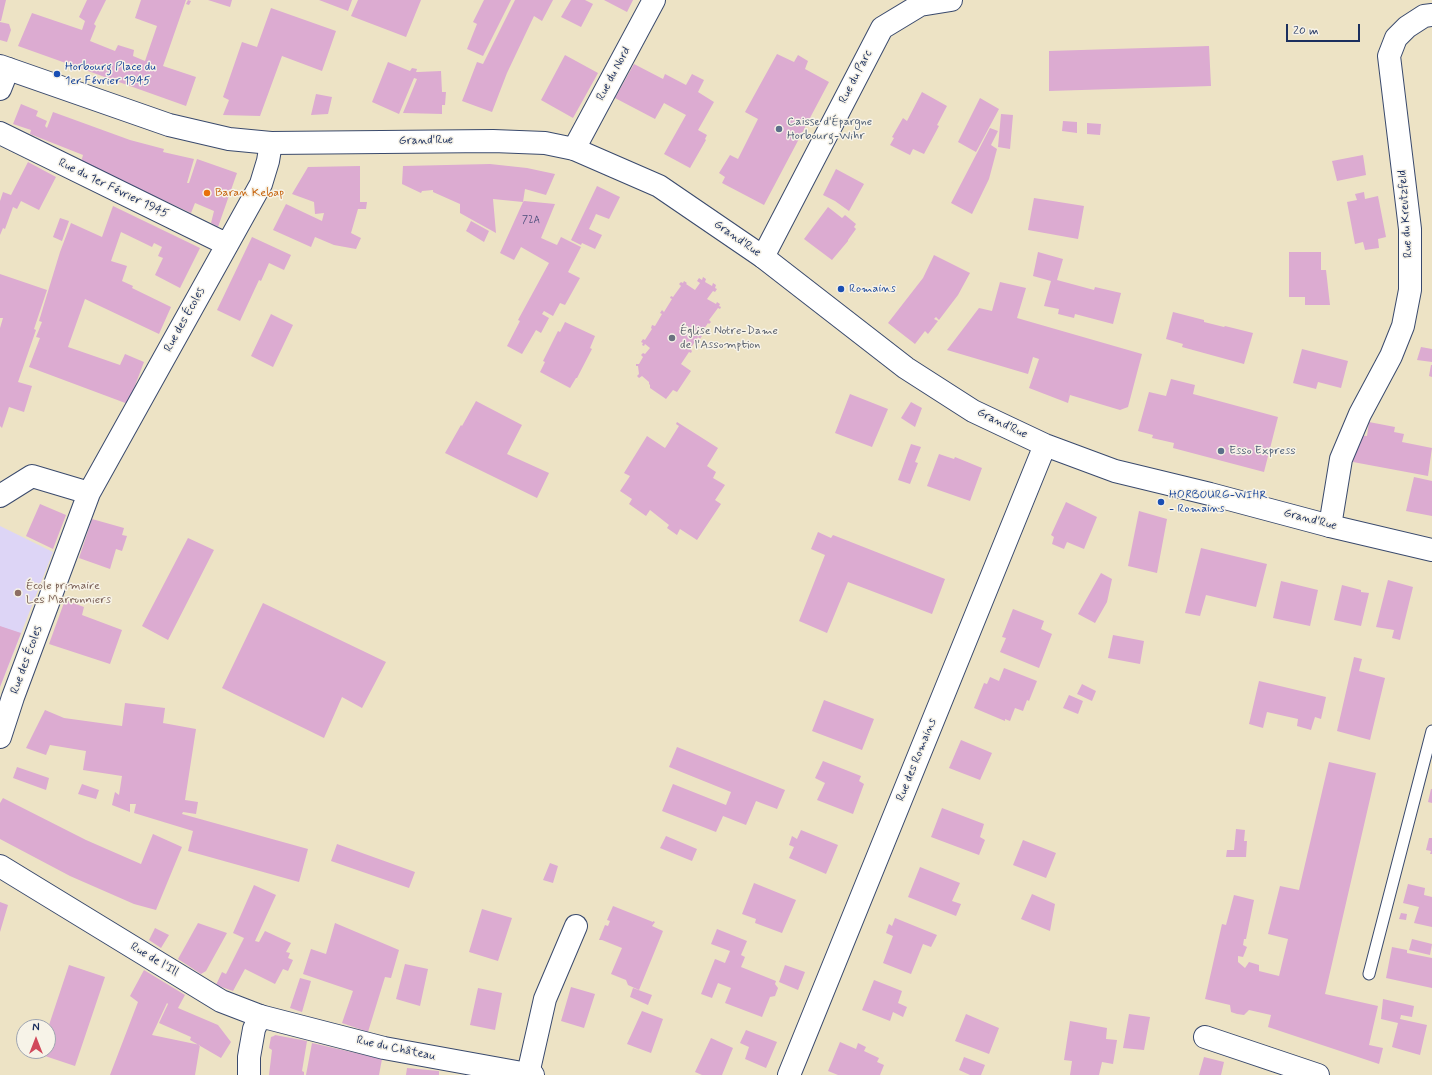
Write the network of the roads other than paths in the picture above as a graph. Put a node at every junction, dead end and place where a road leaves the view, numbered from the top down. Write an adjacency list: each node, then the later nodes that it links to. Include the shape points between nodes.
1 (654, 0): 8 (street, Rue du Nord)
2 (951, 0): 10 (street, Rue du Parc, via 920,5 882,28)
3 (1432, 14): 14 (street, Rue du Kreutzfeld, via 1407,27 1396,38 1390,56 1410,229 1410,290 1403,326 1391,356 1360,414 1341,459)
4 (4, 68): 5 (street); 7 (street, Grand'Rue, via 169,125 229,139)
5 (0, 89)
6 (0, 133): 9 (street, Rue du 1er Février 1945)
7 (271, 143): 8 (street, Grand'Rue, via 492,141 545,143); 9 (street, Rue des Écoles, via 261,184)
8 (574, 149): 10 (street, Grand'Rue, via 660,186)
9 (226, 244): 12 (street, Rue des Écoles)
10 (763, 257): 11 (street, Grand'Rue, via 906,368 973,411)
11 (1045, 445): 14 (street, Grand'Rue, via 1115,471); 25 (street, Rue des Romains)
12 (89, 493): 13 (street, via 32,476); 17 (street, Rue des Écoles)
13 (0, 496)
14 (1330, 526): 15 (street, Grand'Rue)
15 (1432, 550)
16 (1432, 731): 20 (lane)
17 (0, 738)
18 (0, 866): 21 (street, Rue de l'Ill, via 221,1001)
19 (576, 926): 23 (street, via 545,999)
20 (1369, 974)
21 (260, 1016): 23 (street, Rue du Château, via 384,1048); 24 (street, via 254,1029 250,1050)
22 (1205, 1037): 26 (street)
23 (531, 1074)
24 (249, 1075)
25 (789, 1075)
26 (1318, 1075)

